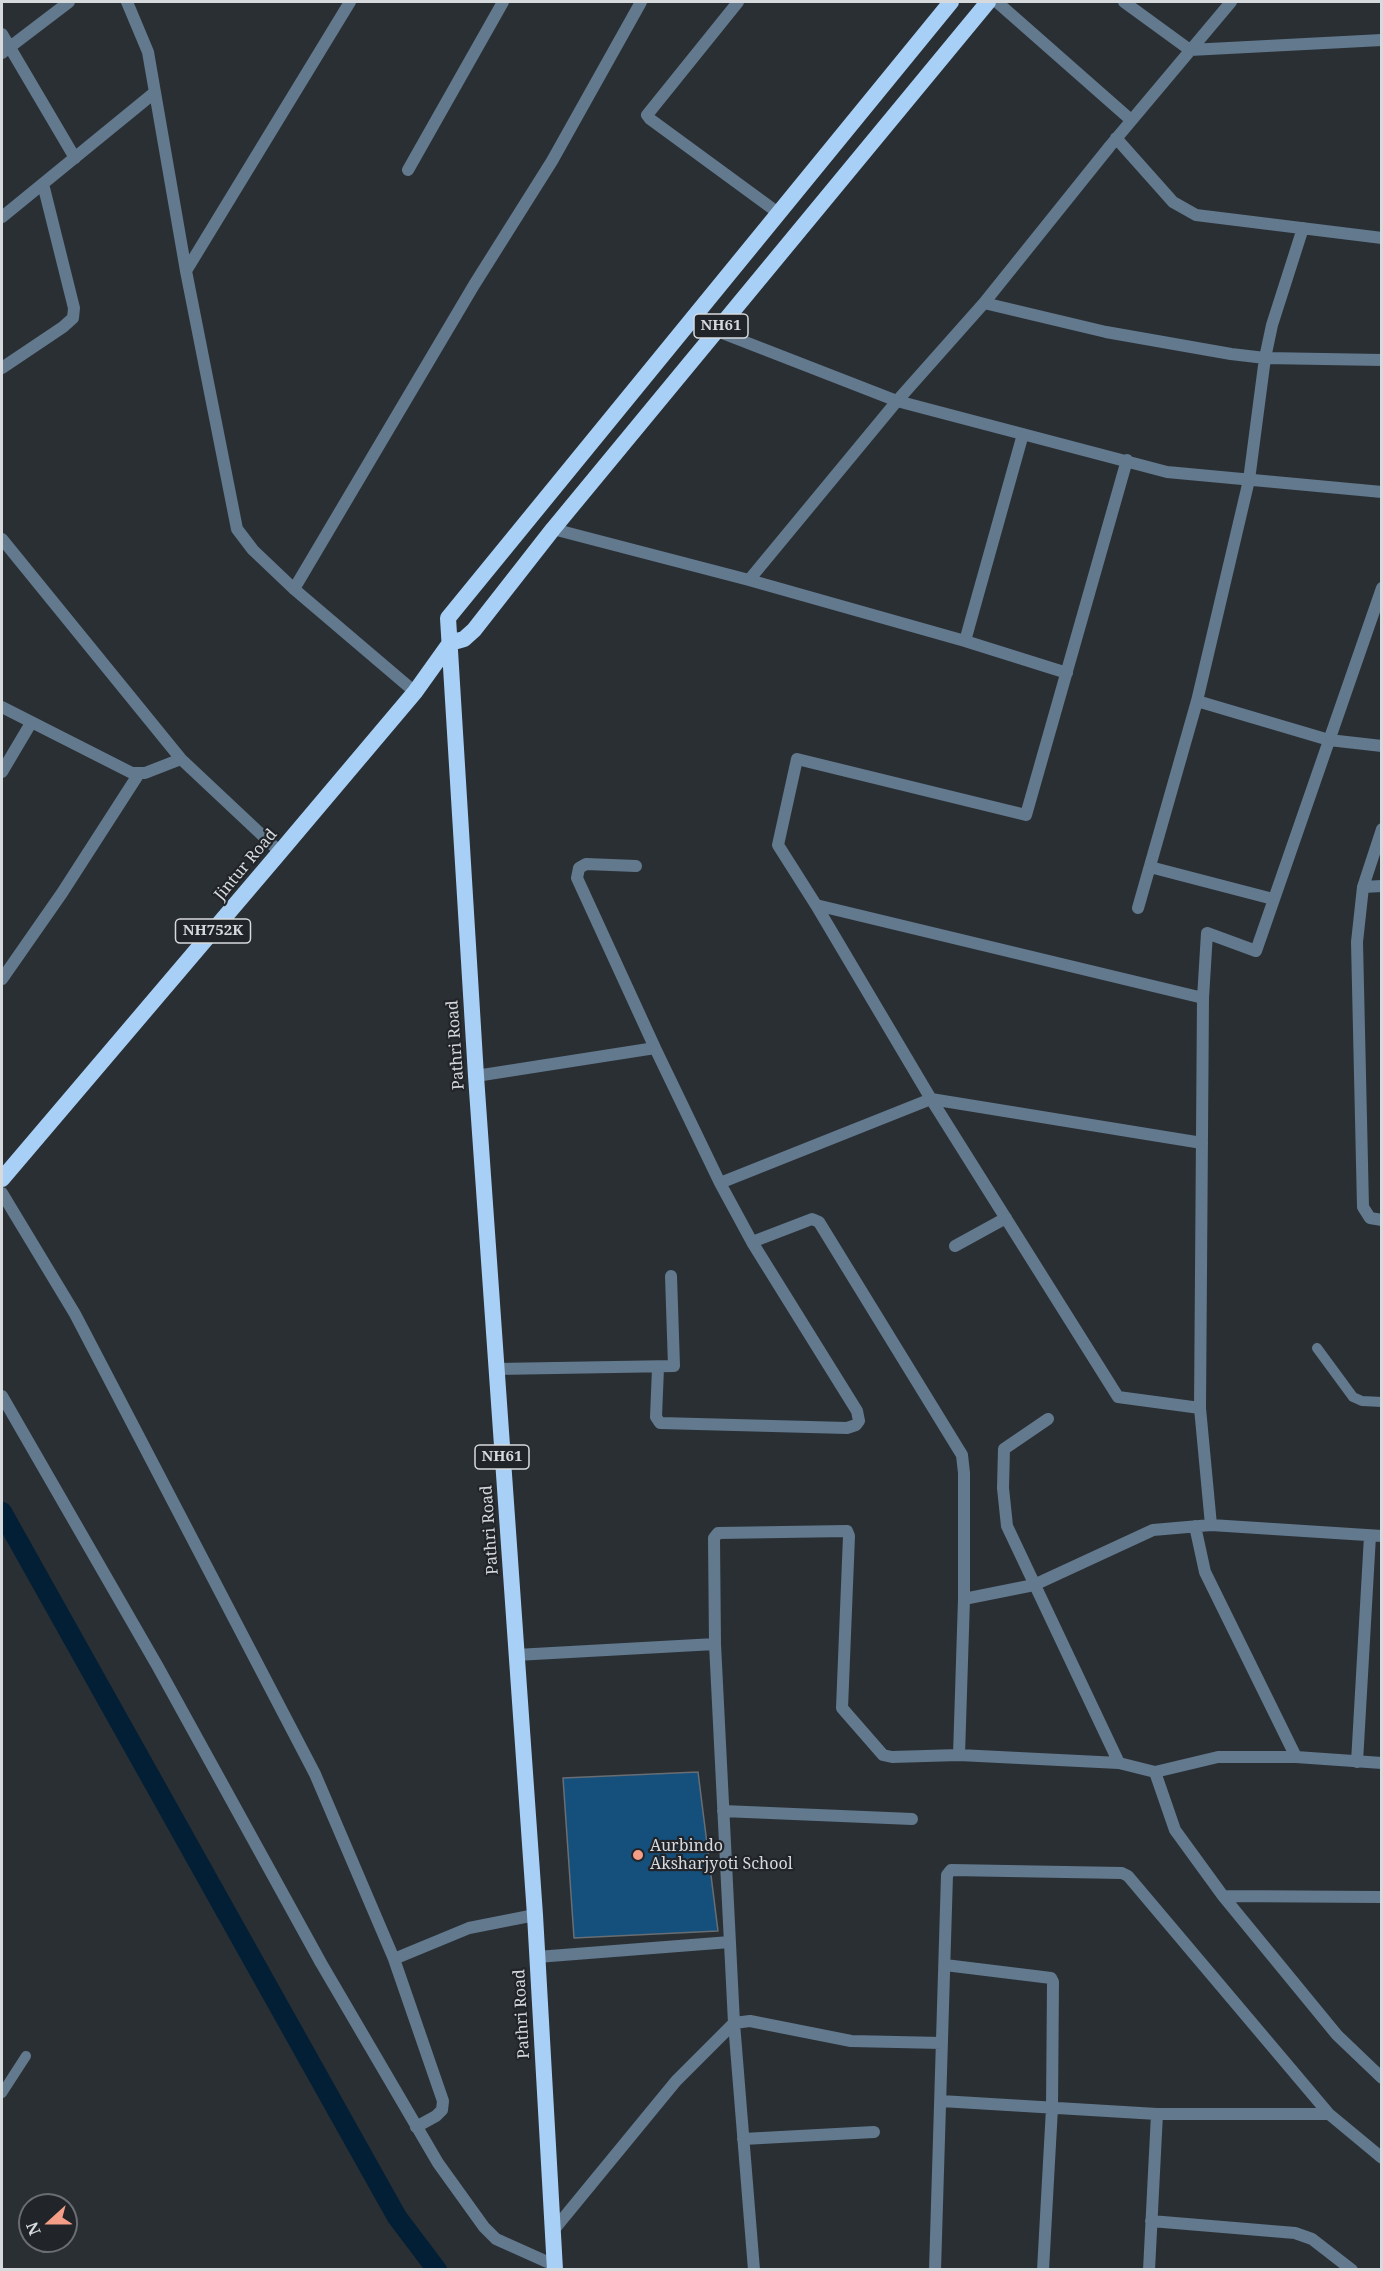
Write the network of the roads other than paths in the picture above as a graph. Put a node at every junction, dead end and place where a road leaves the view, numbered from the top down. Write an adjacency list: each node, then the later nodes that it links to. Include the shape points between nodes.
1 (69, 2): 14 (street)
2 (127, 2): 16 (street, via 146,43)
3 (350, 2): 26 (street)
4 (503, 2): 20 (street)
5 (641, 2): 41 (street, via 552,161)
6 (738, 2): 22 (street, via 647,115)
7 (951, 2): 22 (highway, NH61)
8 (988, 2): 28 (highway, NH61)
9 (997, 2): 17 (street)
10 (1124, 2): 15 (street)
11 (1232, 2): 15 (street)
12 (2, 34): 14 (street)
13 (1382, 40): 15 (street)
14 (5, 50): 19 (street)
15 (1190, 50): 17 (street)
16 (154, 93): 19 (street); 26 (street)
17 (1131, 120): 18 (street)
18 (1116, 138): 24 (street, via 1173,202 1188,212); 27 (street)
19 (75, 158): 21 (street)
20 (408, 171)
21 (43, 184): 23 (street); 31 (street, via 74,308 73,318)
22 (777, 212): 43 (highway, NH61, via 450,614)
23 (2, 218)
24 (1303, 228): 25 (street); 29 (street)
25 (1382, 238)
26 (186, 271): 41 (street, via 234,521 247,544)
27 (984, 303): 29 (street, via 1107,332); 32 (street)
28 (717, 331): 32 (street); 37 (highway, NH61)
29 (1265, 358): 30 (street); 35 (street)
30 (1382, 360)
31 (2, 368)
32 (897, 401): 33 (street); 39 (street)
33 (1023, 434): 34 (street); 42 (street)
34 (1127, 460): 35 (street, via 1167,472); 44 (street)
35 (1249, 480): 36 (street); 46 (street)
36 (1382, 492)
37 (553, 529): 39 (street); 43 (highway, NH61, via 470,634)
38 (2, 539): 51 (street)
39 (749, 580): 42 (street)
40 (1382, 588): 49 (street)
41 (294, 589): 45 (street)
42 (965, 641): 44 (street)
43 (450, 644): 45 (highway, NH752K); 66 (highway, Pathri Road / NH61)
44 (1067, 673): 61 (street, via 1026,815 797,759 778,845)
45 (418, 687): 55 (highway, Jintur Road / NH752K)
46 (1197, 702): 49 (street); 57 (street)
47 (2, 707): 48 (street)
48 (32, 723): 52 (street); 53 (street)
49 (1329, 740): 50 (street); 60 (street)
50 (1382, 746)
51 (181, 759): 53 (street); 55 (street)
52 (2, 772)
53 (138, 775): 63 (street)
54 (1382, 829): 59 (street)
55 (280, 852): 69 (highway, Jintur Road / NH752K)
56 (636, 866): 65 (street, via 586,864 579,868 577,878)
57 (1150, 867): 60 (street); 62 (street)
58 (1382, 886): 59 (street)
59 (1363, 887): 73 (street, via 1358,934 1363,1207 1371,1218)
60 (1273, 899): 64 (street, via 1256,951 1208,933)
61 (816, 905): 64 (street); 67 (street)
62 (1138, 908)
63 (2, 979)
64 (1203, 998): 68 (street)
65 (655, 1048): 66 (street); 70 (street)
66 (476, 1076): 79 (highway, Pathri Road / NH61)
67 (931, 1099): 68 (street); 70 (street); 72 (street)
68 (1202, 1143): 82 (street)
69 (2, 1179)
70 (720, 1183): 74 (street)
71 (2, 1193): 104 (street, via 75,1314 286,1716)
72 (1006, 1218): 75 (street); 82 (street, via 1118,1397)
73 (1382, 1220)
74 (752, 1242): 78 (street, via 857,1411 856,1425 847,1428 657,1422); 88 (street, via 812,1219 819,1221 958,1447 964,1473)
75 (955, 1246)
76 (670, 1276): 78 (street, via 676,1362 674,1366)
77 (1317, 1348): 81 (lane, via 1353,1397)
78 (658, 1368): 79 (street)
79 (496, 1369): 90 (highway, Pathri Road / NH61)
80 (2, 1396): 115 (street)
81 (1382, 1402)
82 (1200, 1408): 84 (street)
83 (1048, 1419): 87 (street, via 1009,1444 1002,1456 1007,1526)
84 (1211, 1525): 85 (street); 86 (street)
85 (1195, 1526): 87 (street, via 1153,1530); 92 (street, via 1205,1572)
86 (1376, 1536): 93 (street)
87 (1034, 1585): 88 (street); 94 (street)
88 (964, 1599): 91 (street)
89 (715, 1644): 90 (street); 91 (street, via 716,1534 844,1529 849,1536 843,1711 887,1756); 97 (street)
90 (516, 1655): 101 (highway, Pathri Road / NH61)
91 (959, 1755): 94 (street)
92 (1296, 1757): 93 (street); 96 (street, via 1218,1757)
93 (1357, 1761): 95 (street)
94 (1119, 1763): 96 (street)
95 (1382, 1763)
96 (1155, 1772): 99 (street, via 1175,1830)
97 (723, 1811): 98 (street); 102 (street)
98 (912, 1819)
99 (1223, 1896): 100 (street); 109 (street, via 1337,2035)
100 (1382, 1897)
101 (535, 1915): 103 (highway, Pathri Road / NH61); 104 (street, via 470,1928)
102 (730, 1942): 103 (street); 106 (street)
103 (537, 1957): 120 (highway, Pathri Road / NH61)
104 (394, 1959): 115 (street, via 443,2101 436,2116)
105 (945, 1965): 107 (street); 112 (street, via 1052,1979); 114 (street, via 949,1871 1125,1874)
106 (734, 2023): 107 (street, via 750,2021 842,2040); 117 (street); 120 (street, via 676,2081)
107 (942, 2043): 111 (street)
108 (26, 2056): 110 (lane)
109 (1382, 2078)
110 (2, 2093)
111 (941, 2101): 112 (street); 123 (street)
112 (1052, 2108): 113 (street); 124 (street)
113 (1157, 2114): 114 (street); 119 (street)
114 (1329, 2114): 118 (street)
115 (416, 2127): 121 (street, via 491,2234 502,2244)
116 (874, 2132): 117 (street)
117 (743, 2139): 122 (street)
118 (1382, 2158)
119 (1151, 2221): 125 (street); 126 (street, via 1295,2233 1312,2239)
120 (552, 2232): 121 (highway, Pathri Road / NH61)
121 (554, 2267)
122 (754, 2270)
123 (935, 2270)
124 (1043, 2270)
125 (1149, 2270)
126 (1352, 2270)

